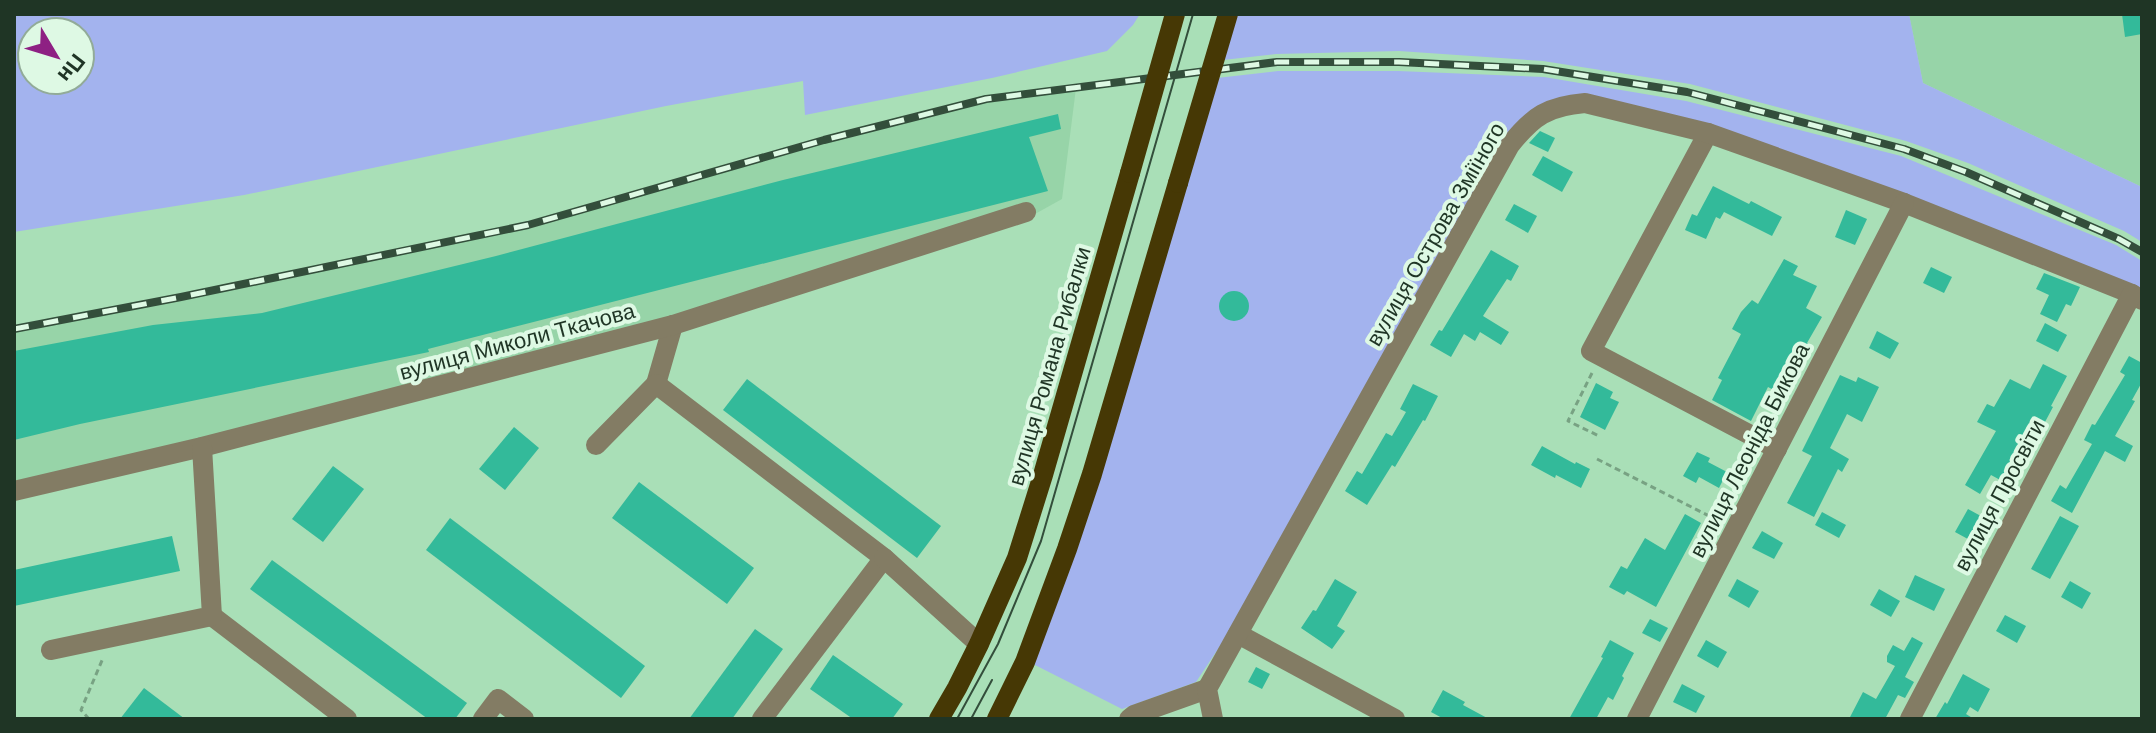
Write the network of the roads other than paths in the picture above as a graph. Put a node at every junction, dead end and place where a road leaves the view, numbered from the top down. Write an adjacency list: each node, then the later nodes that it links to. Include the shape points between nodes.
1 (1175, 14): 16 (main road, вулиця Романа Рибалки, bridge, via 1017,558)
2 (1228, 14): 24 (main road, bridge, via 1092,474 1025,662)
3 (1708, 133): 4 (street, вулиця Острова Зміїного); 11 (street, via 1591,351); 15 (street, вулиця Острова Зміїного, via 1585,103 1555,108 1526,125 1510,145)
4 (1904, 203): 6 (street, вулиця Острова Зміїного); 11 (street, вулиця Леоніда Бикова)
5 (1026, 212): 7 (street, вулиця Миколи Ткачова)
6 (2137, 297): 29 (street, вулиця Просвіти)
7 (673, 325): 8 (street); 10 (street, вулиця Миколи Ткачова)
8 (656, 384): 9 (street); 13 (street)
9 (596, 445)
10 (202, 447): 12 (street, вулиця Миколи Ткачова); 14 (street)
11 (1777, 449): 28 (street, вулиця Леоніда Бикова)
12 (14, 491)
13 (884, 558): 16 (street); 22 (street)
14 (212, 616): 17 (street); 19 (street)
15 (1238, 634): 18 (street, вулиця Острова Зміїного); 27 (street)
16 (979, 644): 23 (main road, вулиця Романа Рибалки)
17 (51, 650)
18 (1207, 689): 25 (street); 26 (street)
19 (347, 719)
20 (483, 719): 21 (street, via 498,699)
21 (524, 719)
22 (762, 719)
23 (939, 719)
24 (997, 719)
25 (1129, 719)
26 (1213, 719)
27 (1395, 719)
28 (1637, 719)
29 (1910, 719)

